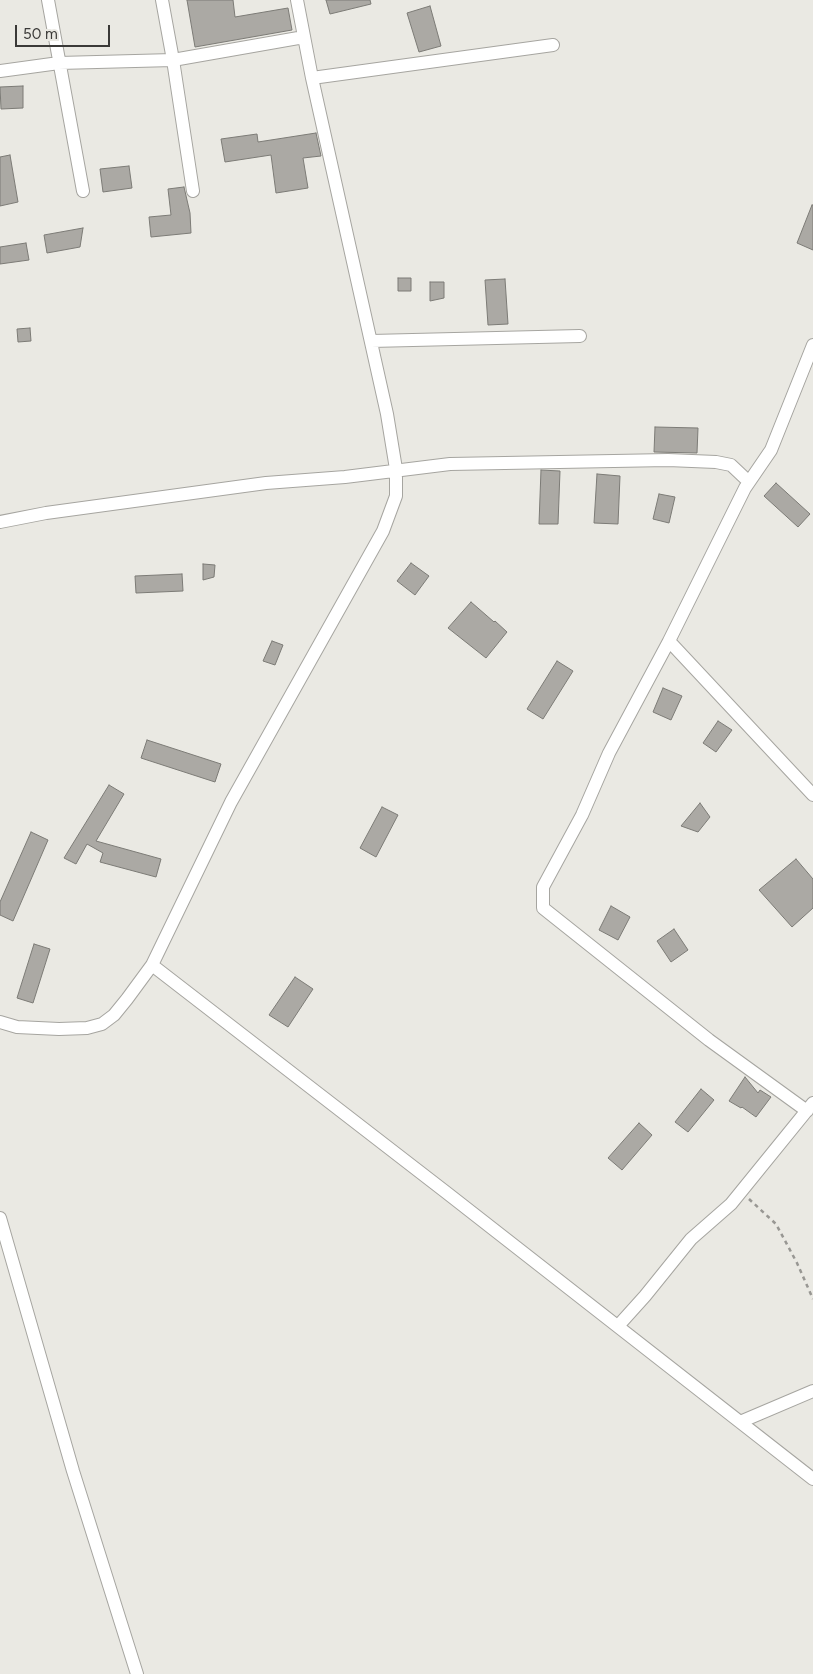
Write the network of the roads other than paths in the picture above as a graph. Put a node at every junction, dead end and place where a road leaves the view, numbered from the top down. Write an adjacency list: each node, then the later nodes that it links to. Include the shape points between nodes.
1 (48, 0): 7 (street)
2 (162, 0): 6 (street)
3 (297, 0): 4 (street)
4 (304, 37): 6 (street); 9 (street)
5 (553, 45): 9 (street)
6 (173, 60): 7 (street); 11 (street)
7 (59, 63): 8 (street); 10 (street)
8 (0, 71)
9 (312, 78): 13 (street)
10 (83, 191)
11 (193, 191)
12 (580, 336): 13 (street)
13 (370, 341): 15 (street)
14 (813, 345): 16 (street, via 771,450)
15 (396, 469): 16 (street, via 521,461 668,460 731,465); 17 (street, via 266,483); 20 (street, via 396,496 383,531 231,802)
16 (749, 482): 18 (street)
17 (0, 522)
18 (670, 641): 19 (street); 22 (street, via 609,753 582,815 544,888 543,908 709,1040)
19 (813, 795)
20 (152, 965): 21 (street, via 114,1015 102,1024 59,1029); 24 (street)
21 (0, 1022)
22 (810, 1107): 24 (street, via 730,1204 691,1239)
23 (0, 1218): 28 (street, via 73,1471)
24 (618, 1326): 26 (street)
25 (813, 1391): 26 (street)
26 (740, 1422): 27 (street)
27 (813, 1479)
28 (137, 1674)

